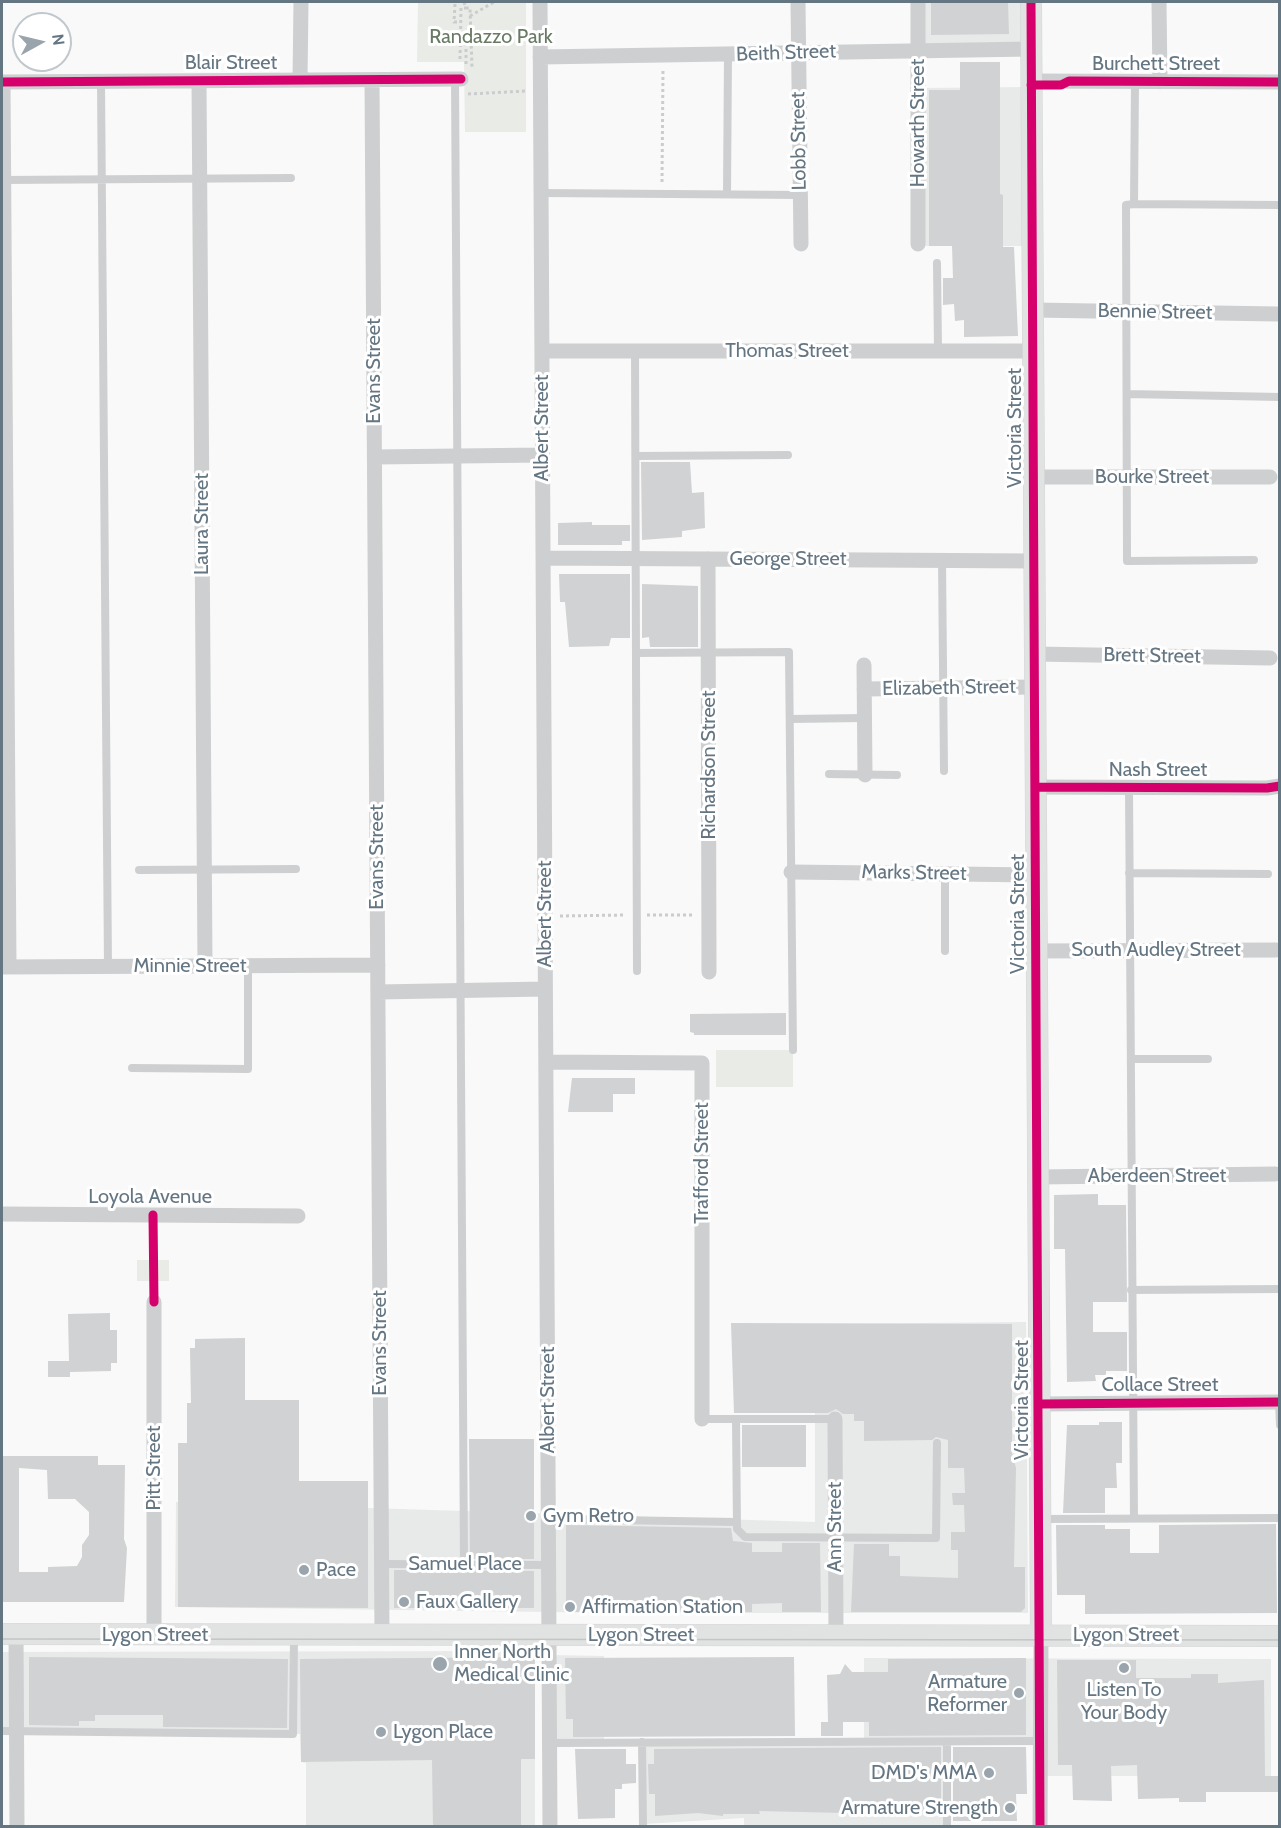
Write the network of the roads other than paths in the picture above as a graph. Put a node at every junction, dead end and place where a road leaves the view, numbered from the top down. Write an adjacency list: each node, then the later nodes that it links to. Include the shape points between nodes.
1 (301, 2): 13 (street)
2 (540, 2): 11 (street, Albert Street)
3 (798, 2): 9 (street, Lobb Street)
4 (918, 2): 8 (street, Howarth Street)
5 (1031, 2): 7 (street, Victoria Street)
6 (1159, 2): 20 (street)
7 (1031, 49): 8 (street, Beith Street); 17 (street, Victoria Street)
8 (918, 51): 9 (street, Beith Street); 32 (street, Howarth Street)
9 (798, 53): 10 (street, Beith Street); 28 (street, Lobb Street)
10 (728, 55): 11 (street, Beith Street); 27 (lane)
11 (540, 57): 26 (street, Albert Street)
12 (464, 79): 14 (street, Blair Street); 45 (lane)
13 (300, 80): 14 (street, Blair Street); 16 (street, Blair Street)
14 (372, 80): 47 (street, Evans Street)
15 (101, 81): 16 (street, Blair Street); 18 (street, Blair Street); 23 (lane)
16 (199, 81): 24 (street, Laura Street)
17 (1031, 81): 19 (street, Burchett Street); 34 (street, Victoria Street)
18 (2, 82): 25 (street)
19 (1135, 82): 20 (street, Burchett Street); 29 (lane)
20 (1160, 82): 21 (street, Burchett Street)
21 (1280, 82)
22 (291, 178): 24 (lane)
23 (102, 179): 24 (lane); 25 (lane); 91 (lane)
24 (200, 179): 76 (street, Laura Street)
25 (3, 180): 77 (street)
26 (541, 193): 27 (lane); 37 (street, Albert Street)
27 (727, 193): 28 (lane)
28 (800, 195): 31 (street, Lobb Street)
29 (1134, 204): 30 (lane); 35 (lane, via 1126,205)
30 (1280, 206)
31 (801, 244)
32 (918, 244)
33 (938, 262): 39 (lane)
34 (1032, 310): 35 (street, Bennie Street); 40 (street, Victoria Street)
35 (1126, 312): 36 (street, Bennie Street); 41 (lane)
36 (1277, 314)
37 (542, 351): 38 (street, Thomas Street); 43 (street, Albert Street)
38 (636, 351): 39 (street, Thomas Street); 46 (lane)
39 (938, 351): 40 (street, Thomas Street)
40 (1033, 351): 48 (street, Victoria Street)
41 (1127, 394): 42 (lane); 49 (lane)
42 (1280, 397)
43 (542, 455): 45 (street); 51 (street, Albert Street)
44 (789, 455): 46 (lane)
45 (456, 456): 47 (street); 95 (lane)
46 (636, 456): 52 (lane)
47 (375, 457): 87 (street, Evans Street)
48 (1033, 477): 49 (street, Bourke Street); 56 (street, Victoria Street)
49 (1128, 477): 50 (street, Bourke Street); 55 (lane, via 1127,561)
50 (1270, 477)
51 (543, 558): 52 (street, George Street); 94 (street, Albert Street)
52 (636, 558): 53 (street, George Street); 58 (lane)
53 (708, 559): 54 (street, George Street); 57 (street, Richardson Street)
54 (942, 560): 56 (street, George Street); 63 (lane)
55 (1254, 560)
56 (1034, 561): 59 (street, Victoria Street)
57 (708, 652): 58 (lane); 66 (lane, via 789,652); 93 (street, Richardson Street)
58 (636, 653): 92 (lane)
59 (1034, 654): 60 (street, Brett Street); 62 (street, Victoria Street)
60 (1270, 658)
61 (864, 666): 64 (street, Elizabeth Street)
62 (1035, 687): 63 (street, Elizabeth Street); 72 (street, Victoria Street)
63 (943, 688): 64 (street, Elizabeth Street); 67 (lane)
64 (864, 689): 65 (street, Elizabeth Street)
65 (864, 718): 66 (lane); 69 (street, Elizabeth Street)
66 (790, 719): 78 (lane)
67 (944, 771)
68 (829, 774): 69 (lane)
69 (865, 775): 70 (lane)
70 (897, 775)
71 (1280, 786): 73 (street, Nash Street)
72 (1036, 787): 73 (street, Nash Street); 82 (street, Victoria Street)
73 (1129, 789): 79 (lane)
74 (296, 869): 76 (lane)
75 (139, 870): 76 (lane)
76 (204, 870): 88 (street, Laura Street)
77 (5, 871): 90 (street)
78 (791, 872): 80 (street, Marks Street); 97 (lane)
79 (1129, 873): 81 (lane); 86 (lane)
80 (945, 874): 82 (street, Marks Street); 84 (lane)
81 (1268, 874)
82 (1036, 875): 85 (street, Victoria Street)
83 (1276, 950): 86 (street, South Audley Street)
84 (945, 951)
85 (1036, 951): 86 (street, South Audley Street); 104 (street, Victoria Street)
86 (1130, 951): 98 (lane)
87 (378, 965): 89 (street, Minnie Street); 96 (street, Evans Street)
88 (205, 966): 89 (street, Minnie Street); 91 (street, Minnie Street)
89 (248, 966): 101 (lane, via 248,1069)
90 (5, 967): 91 (street, Minnie Street)
91 (108, 967)
92 (637, 971)
93 (709, 972)
94 (546, 989): 95 (street); 100 (street, Albert Street)
95 (460, 990): 96 (street); 125 (lane)
96 (378, 992): 124 (street, Evans Street)
97 (793, 1050)
98 (1132, 1059): 99 (lane); 103 (lane)
99 (1208, 1059)
100 (546, 1062): 113 (street, Trafford Street, via 702,1063); 120 (street, Albert Street)
101 (132, 1068)
102 (1275, 1174): 103 (street, Aberdeen Street)
103 (1131, 1176): 104 (street, Aberdeen Street); 108 (lane)
104 (1038, 1177): 111 (street, Victoria Street)
105 (2, 1214): 106 (street, Loyola Avenue)
106 (298, 1216)
107 (1280, 1289): 108 (lane)
108 (1131, 1290): 112 (lane)
109 (154, 1302): 128 (street, Pitt Street)
110 (1279, 1402): 112 (street, Collace Street); 116 (lane)
111 (1040, 1404): 112 (street, Collace Street); 121 (street, Victoria Street)
112 (1132, 1404): 118 (lane)
113 (702, 1419): 114 (lane)
114 (736, 1419): 115 (lane); 122 (lane)
115 (835, 1419): 123 (street, Ann Street)
116 (1280, 1425)
117 (937, 1443): 123 (lane, via 936,1538)
118 (1134, 1518): 119 (lane); 121 (lane)
119 (1280, 1518)
120 (548, 1519): 122 (lane); 126 (street, Albert Street)
121 (1041, 1519): 133 (street, Victoria Street)
122 (736, 1521): 123 (lane, via 737,1529 745,1537)
123 (835, 1537): 132 (street, Ann Street)
124 (382, 1564): 125 (lane, Samuel Place); 130 (street, Evans Street)
125 (464, 1564): 126 (lane, Samuel Place)
126 (549, 1565): 131 (street, Albert Street)
127 (9, 1634): 128 (street, Lygon Street); 135 (street)
128 (154, 1635): 129 (street, Lygon Street)
129 (294, 1635): 130 (street, Lygon Street); 135 (lane, via 293,1734)
130 (382, 1635): 131 (street, Lygon Street)
131 (549, 1635): 132 (street, Lygon Street); 139 (street, Albert Street)
132 (836, 1635): 133 (street, Lygon Street)
133 (1041, 1635): 134 (street, Lygon Street); 136 (street, Victoria Street)
134 (1280, 1636)
135 (9, 1731): 140 (street)
136 (1040, 1741): 138 (lane); 144 (street, Victoria Street)
137 (642, 1742): 138 (lane); 139 (lane); 142 (lane)
138 (947, 1742): 143 (lane)
139 (549, 1743): 141 (street, Albert Street)
140 (17, 1827)
141 (550, 1827)
142 (643, 1827)
143 (947, 1827)
144 (1040, 1827)

